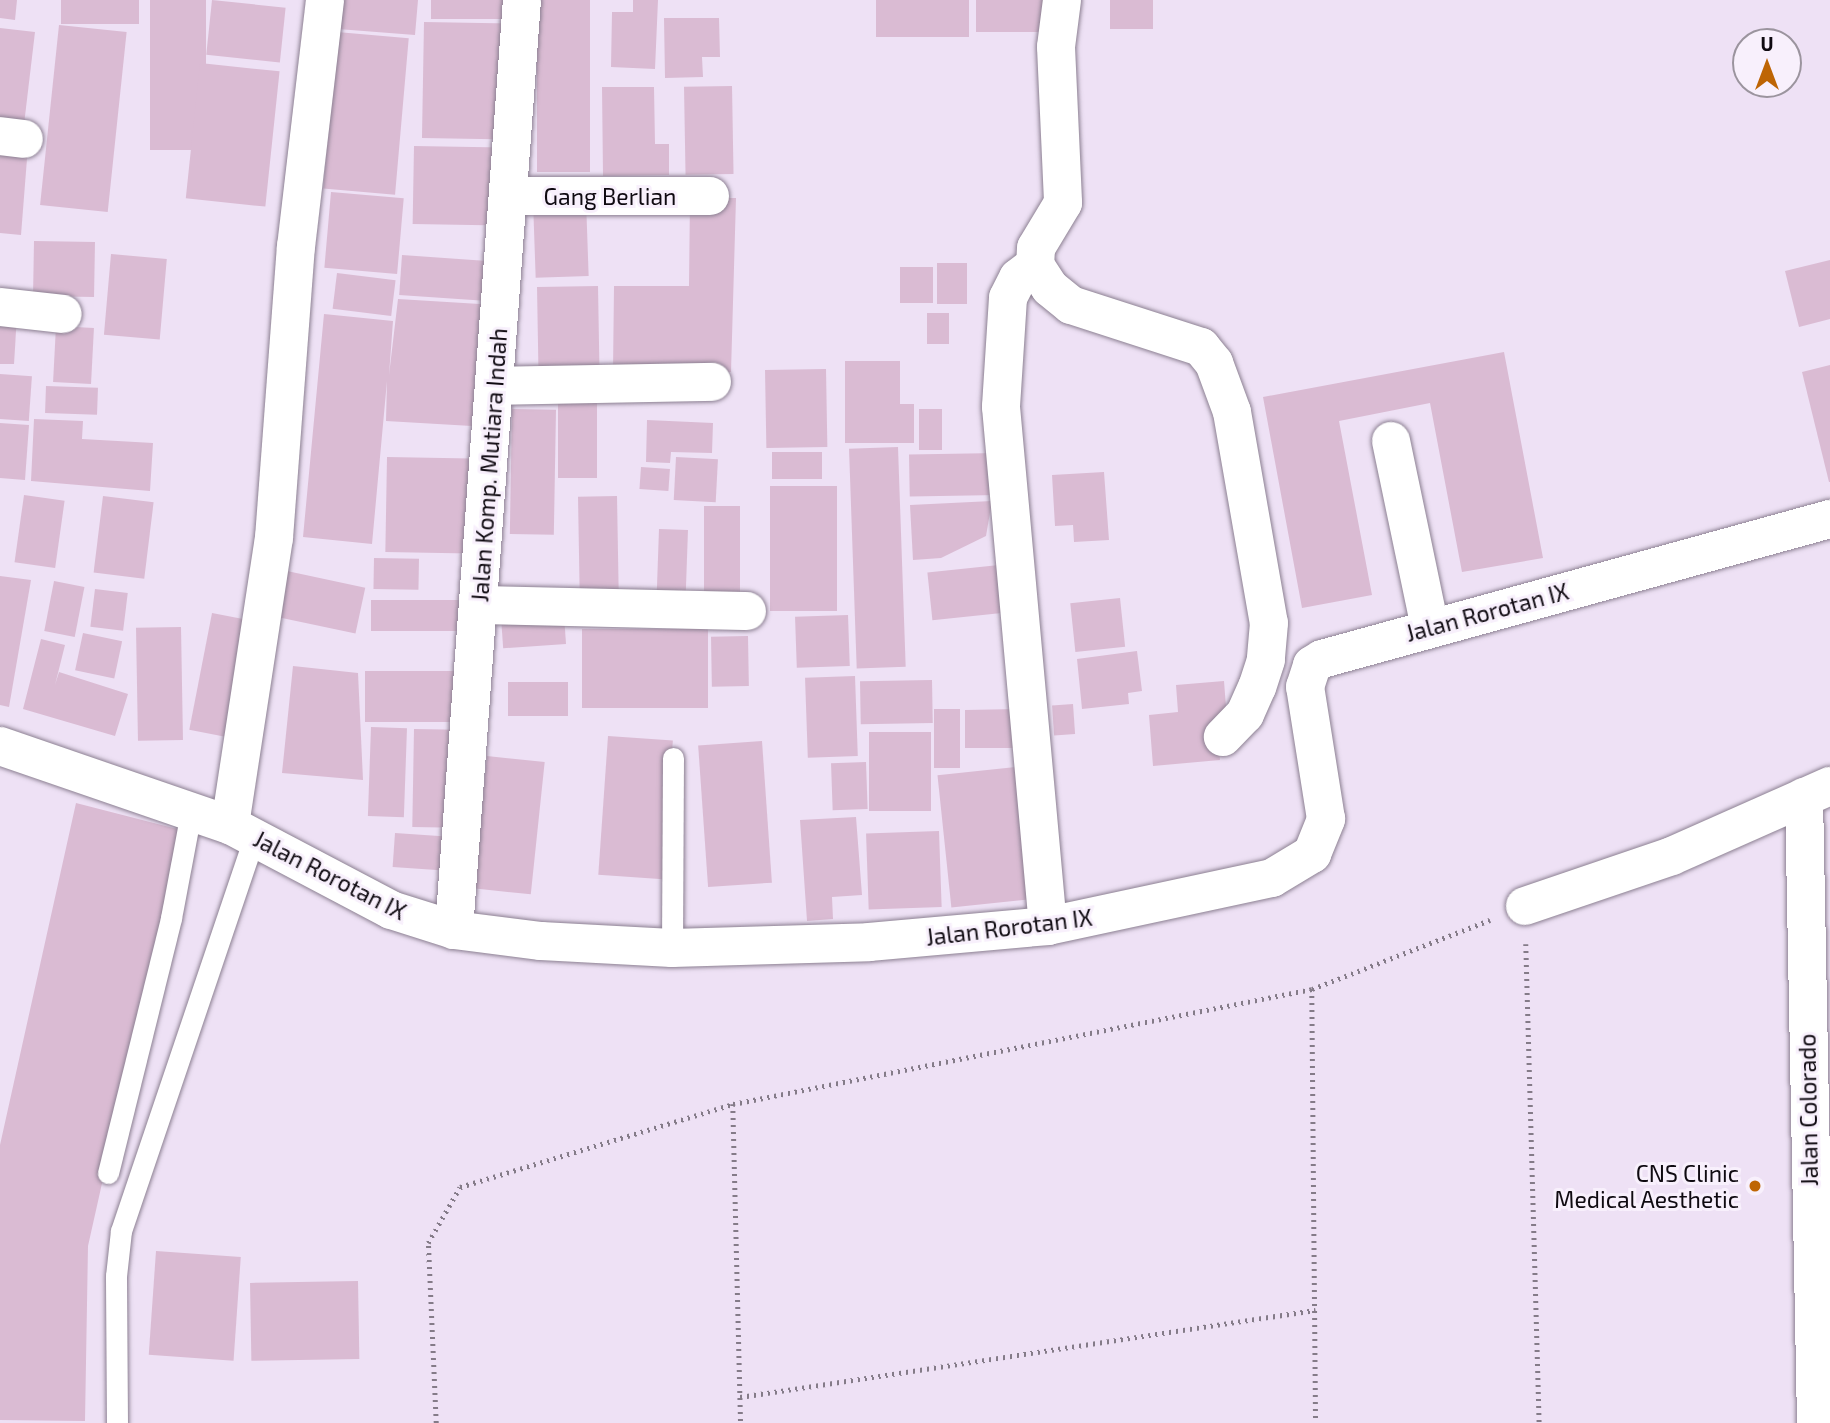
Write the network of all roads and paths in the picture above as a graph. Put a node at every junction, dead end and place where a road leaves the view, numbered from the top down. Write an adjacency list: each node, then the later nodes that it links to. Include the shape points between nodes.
1 (325, 0): 21 (street, via 296,247 274,538)
2 (522, 0): 4 (street, Jalan Komp. Mutiara Indah)
3 (1062, 0): 6 (street, via 1056,47 1063,203 1036,248)
4 (511, 196): 5 (street, Gang Berlian); 10 (street, Jalan Komp. Mutiara Indah)
5 (710, 196)
6 (1035, 265): 16 (street, via 1050,288 1071,305 1201,347 1211,356 1232,412 1269,623 1266,660 1257,687 1245,714); 23 (street, via 1018,278 1008,298 1001,407)
7 (0, 307): 8 (street)
8 (63, 314)
9 (712, 382): 10 (street)
10 (494, 386): 13 (street, Jalan Komp. Mutiara Indah)
11 (1391, 441): 15 (street)
12 (1830, 519): 15 (street, Jalan Rorotan IX)
13 (479, 605): 14 (street); 24 (street, Jalan Komp. Mutiara Indah)
14 (747, 611)
15 (1430, 627): 23 (street, Jalan Rorotan IX, via 1312,665 1305,687 1326,819 1312,854 1298,865 1246,885)
16 (1223, 737)
17 (0, 746): 20 (street, Jalan Rorotan IX)
18 (673, 758): 25 (lane)
19 (1817, 791): 22 (street, via 1672,856); 36 (street, Jalan Colorado)
20 (191, 812): 21 (street, Jalan Rorotan IX); 28 (lane, via 174,907)
21 (242, 832): 24 (street, Jalan Rorotan IX, via 391,910); 31 (lane, via 121,1231 116,1276)
22 (1525, 906): 26 (path); 35 (path)
23 (1048, 926): 25 (street, Jalan Rorotan IX, via 869,942)
24 (454, 930): 25 (street, Jalan Rorotan IX, via 541,941)
25 (672, 948)
26 (1312, 989): 27 (path); 29 (path)
27 (733, 1104): 30 (path); 32 (path, via 460,1187 428,1243)
28 (108, 1172)
29 (1315, 1310): 30 (path); 34 (path)
30 (740, 1397): 33 (path)
31 (117, 1423)
32 (436, 1423)
33 (741, 1423)
34 (1316, 1423)
35 (1539, 1423)
36 (1816, 1423)

